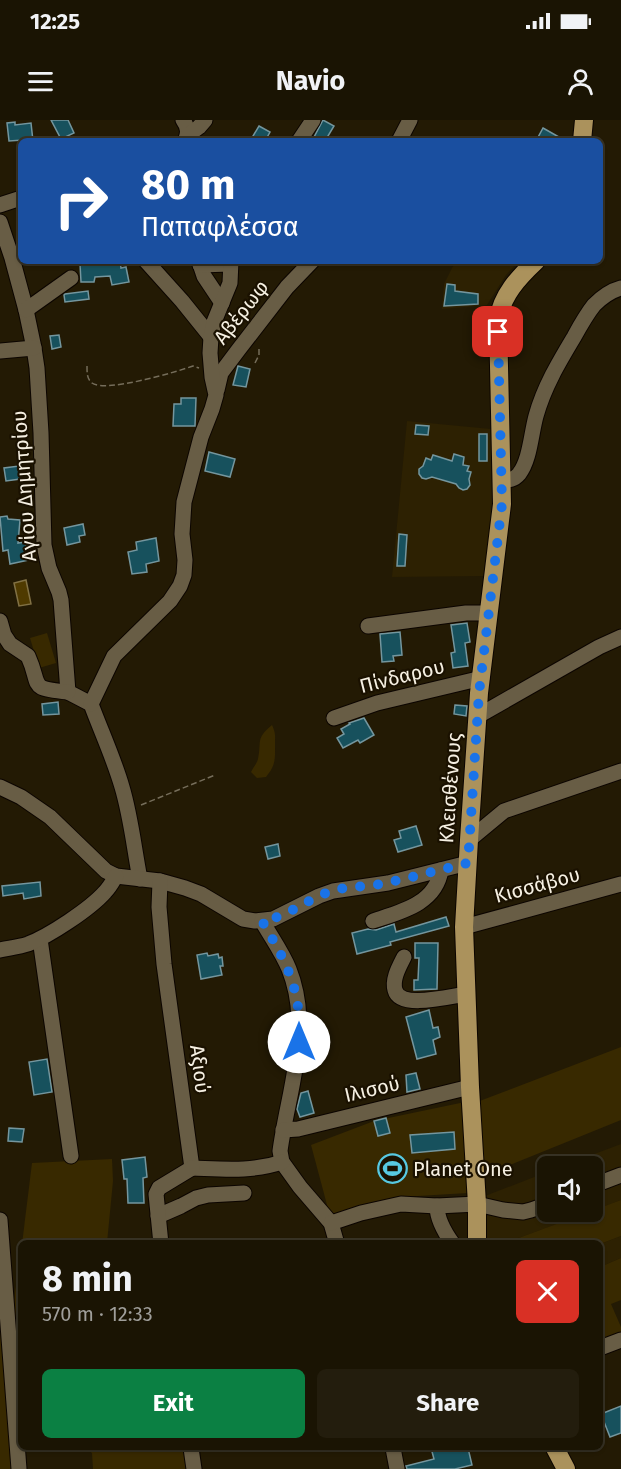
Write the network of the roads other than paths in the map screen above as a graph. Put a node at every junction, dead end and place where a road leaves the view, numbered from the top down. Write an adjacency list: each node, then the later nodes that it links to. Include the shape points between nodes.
1 (205, 120): 5 (street)
2 (313, 120): 6 (street)
3 (410, 120): 7 (street)
4 (584, 120): 8 (main road)
5 (186, 132)
6 (301, 138)
7 (401, 138)
8 (582, 138)
9 (18, 199): 10 (street)
10 (0, 205)
11 (0, 222): 20 (street, Αγίου Δημητρίου)
12 (149, 264): 21 (street)
13 (199, 264): 19 (street)
14 (230, 264): 19 (street, via 230,283)
15 (309, 264): 24 (street, Αβέρωφ, via 221,373)
16 (533, 264): 25 (main road, Κλεισθένους, via 511,287 499,312)
17 (71, 278): 20 (street)
18 (621, 288): 25 (street, via 590,310 544,392 522,469 515,478)
19 (222, 303): 21 (street)
20 (26, 310): 22 (street, Αγίου Δημητρίου)
21 (211, 337): 24 (street)
22 (34, 348): 23 (street); 31 (street, Αγίου Δημητρίου, via 44,545 61,600)
23 (0, 351)
24 (216, 395): 32 (street, Αβέρωφ, via 184,502 182,534 186,560 180,586 170,601 114,656)
25 (502, 480): 26 (main road, Κλεισθένους)
26 (489, 613): 28 (street); 30 (main road, Κλεισθένους)
27 (0, 621): 31 (street, via 10,644 28,656 38,685)
28 (368, 626)
29 (621, 637): 33 (street)
30 (482, 678): 33 (main road, Κλεισθένους); 34 (street, Πίνδαρου, via 386,700)
31 (68, 692): 32 (street)
32 (91, 704): 41 (street, via 122,787)
33 (478, 716): 37 (main road, Κλεισθένους)
34 (334, 718)
35 (621, 771): 37 (street, via 504,811)
36 (0, 786): 40 (street, via 50,816 98,864)
37 (469, 840): 38 (main road, Κλεισθένους)
38 (468, 863): 39 (street); 46 (main road, Κλεισθένους)
39 (441, 870): 44 (street, via 333,891 284,915); 45 (street, via 436,885 423,900)
40 (116, 876): 41 (street); 47 (street, via 106,892)
41 (140, 879): 42 (street)
42 (160, 881): 44 (street, via 201,894 243,919); 55 (street, Αξιού, via 164,964)
43 (621, 884): 46 (street, Κισσάβου)
44 (262, 921): 52 (street, via 289,970 298,1006 299,1042)
45 (373, 921)
46 (464, 927): 50 (main road, Κλεισθένους)
47 (40, 939): 48 (street); 53 (street)
48 (0, 950)
49 (404, 957): 50 (street, via 394,986 399,997 422,1001)
50 (467, 994): 51 (main road, Κλεισθένους)
51 (470, 1087): 52 (street, Ιλισού); 59 (main road, Κλεισθένους)
52 (283, 1130): 54 (street)
53 (71, 1156)
54 (282, 1162): 55 (street, via 262,1168); 64 (street)
55 (192, 1168): 62 (street, via 159,1188)
56 (621, 1175): 57 (street)
57 (603, 1182)
58 (244, 1193): 62 (street, via 196,1198)
59 (477, 1204): 60 (street); 61 (street, via 523,1212); 68 (main road, Κλεισθένους)
60 (437, 1206): 64 (street, via 394,1205); 67 (street)
61 (537, 1208)
62 (158, 1216): 65 (street)
63 (0, 1220): 69 (street)
64 (331, 1223): 66 (street)
65 (161, 1240)
66 (336, 1240)
67 (450, 1240)
68 (477, 1240)
69 (10, 1340): 75 (street)
70 (621, 1341): 71 (street)
71 (603, 1347)
72 (190, 1450): 76 (street)
73 (393, 1450): 77 (street)
74 (556, 1450): 78 (main road)
75 (19, 1469)
76 (194, 1469)
77 (397, 1469)
78 (566, 1469)

